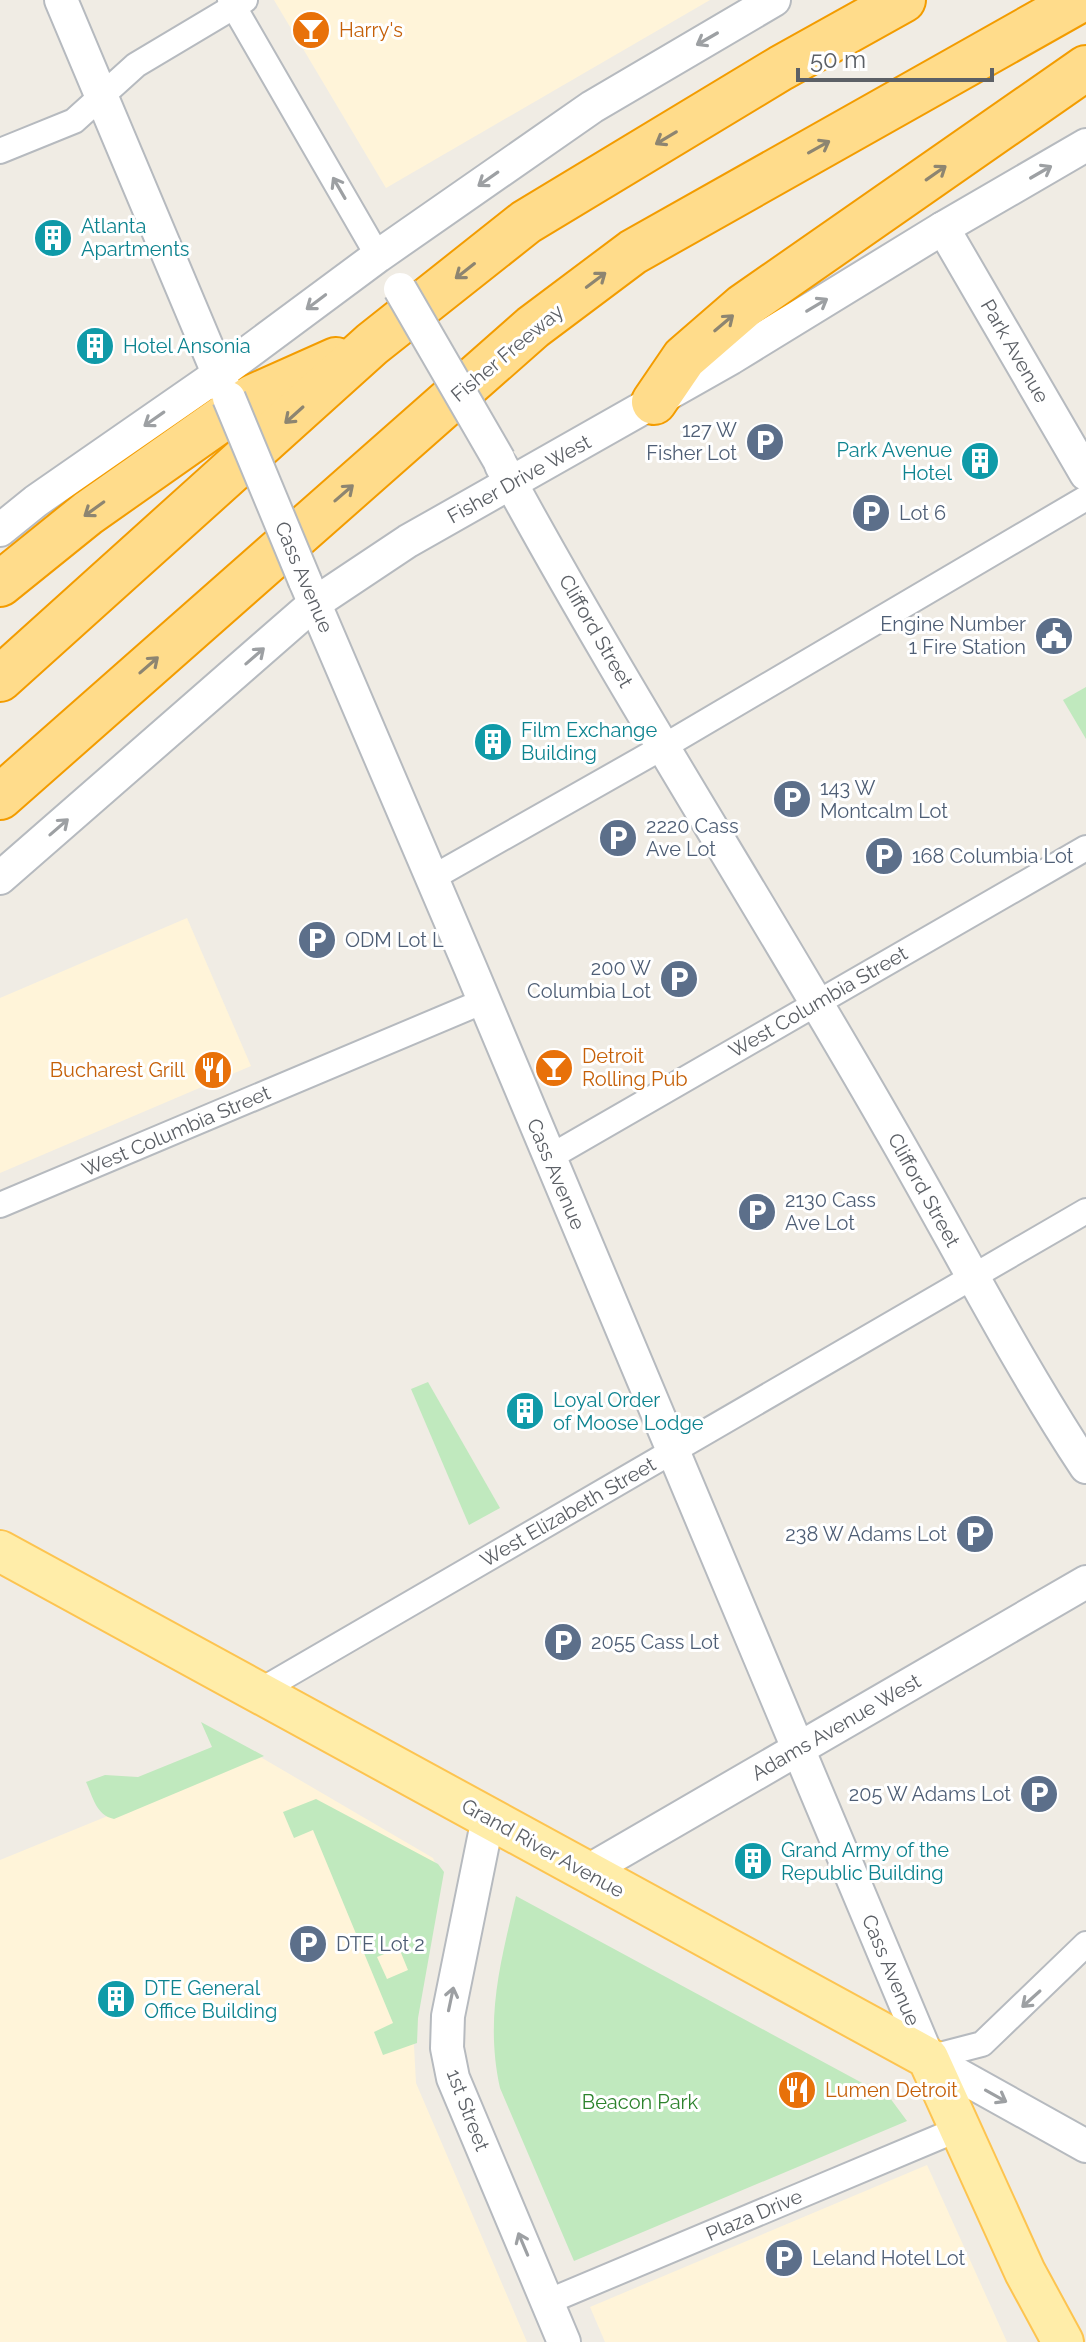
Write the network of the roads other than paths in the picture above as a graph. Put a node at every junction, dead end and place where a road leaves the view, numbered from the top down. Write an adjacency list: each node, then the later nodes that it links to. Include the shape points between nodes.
1 (61, 0): 7 (street, Cass Avenue)
2 (774, 0): 11 (street, one-way to 11, via 592,107)
3 (903, 0): 12 (highway, one-way to 12, via 526,222)
4 (1080, 0): 23 (highway, Fisher Freeway, one-way to 4, via 533,327 633,252)
5 (236, 2): 7 (street, via 136,65); 11 (street, Clifford Street, one-way to 5)
6 (1086, 68): 14 (highway, one-way to 6, via 684,358 744,306)
7 (102, 97): 9 (street, via 74,121); 13 (street, Cass Avenue)
8 (1086, 145): 10 (street, Fisher Drive West, one-way to 8)
9 (0, 151)
10 (943, 228): 14 (street, Fisher Drive West, one-way to 10); 16 (street, Park Avenue)
11 (378, 256): 13 (street, one-way to 13); 15 (street, Clifford Street, bridge)
12 (372, 344): 19 (highway, one-way to 19, via 253,397 88,513); 21 (highway, one-way to 21)
13 (224, 386): 18 (street, one-way to 18, via 36,501); 20 (street, Cass Avenue, bridge)
14 (654, 402): 15 (street, Fisher Drive West)
15 (505, 472): 20 (street, Fisher Drive West, via 408,541); 22 (street, Clifford Street)
16 (1086, 474)
17 (1086, 498): 22 (street)
18 (0, 530)
19 (0, 584)
20 (310, 592): 25 (street, Fisher Drive West, one-way to 20); 26 (street, Cass Avenue)
21 (0, 679)
22 (663, 747): 26 (street); 28 (street, Clifford Street)
23 (0, 797)
24 (1086, 848): 28 (street, West Columbia Street)
25 (0, 878)
26 (432, 878): 27 (street, Cass Avenue)
27 (484, 1001): 29 (street, Cass Avenue); 30 (street, West Columbia Street)
28 (816, 1003): 29 (street, West Columbia Street); 32 (street, Clifford Street)
29 (550, 1157): 33 (street, Cass Avenue)
30 (0, 1205)
31 (1086, 1211): 32 (street, West Elizabeth Street)
32 (972, 1277): 33 (street, West Elizabeth Street); 34 (street, Clifford Street)
33 (673, 1451): 37 (street, West Elizabeth Street); 38 (street, Cass Avenue)
34 (1086, 1467)
35 (0, 1551): 37 (main road, Grand River Avenue)
36 (1086, 1582): 38 (street, Adams Avenue West)
37 (258, 1692): 39 (main road, Grand River Avenue)
38 (798, 1750): 40 (street, Adams Avenue West); 42 (street, Cass Avenue)
39 (488, 1818): 40 (main road, Grand River Avenue); 45 (street, 1st Street, one-way to 39, via 453,2078 447,2048 448,2016)
40 (586, 1872): 42 (main road, Grand River Avenue)
41 (1086, 1944): 42 (street, one-way to 42, via 982,2044)
42 (928, 2058): 43 (main road, Cass Avenue); 44 (street, Grand River Avenue, one-way to 44)
43 (961, 2128): 45 (street, Plaza Drive); 47 (main road, Cass Avenue, via 1025,2272)
44 (1086, 2146)
45 (547, 2302): 46 (street, 1st Street)
46 (564, 2342)
47 (1063, 2342)

